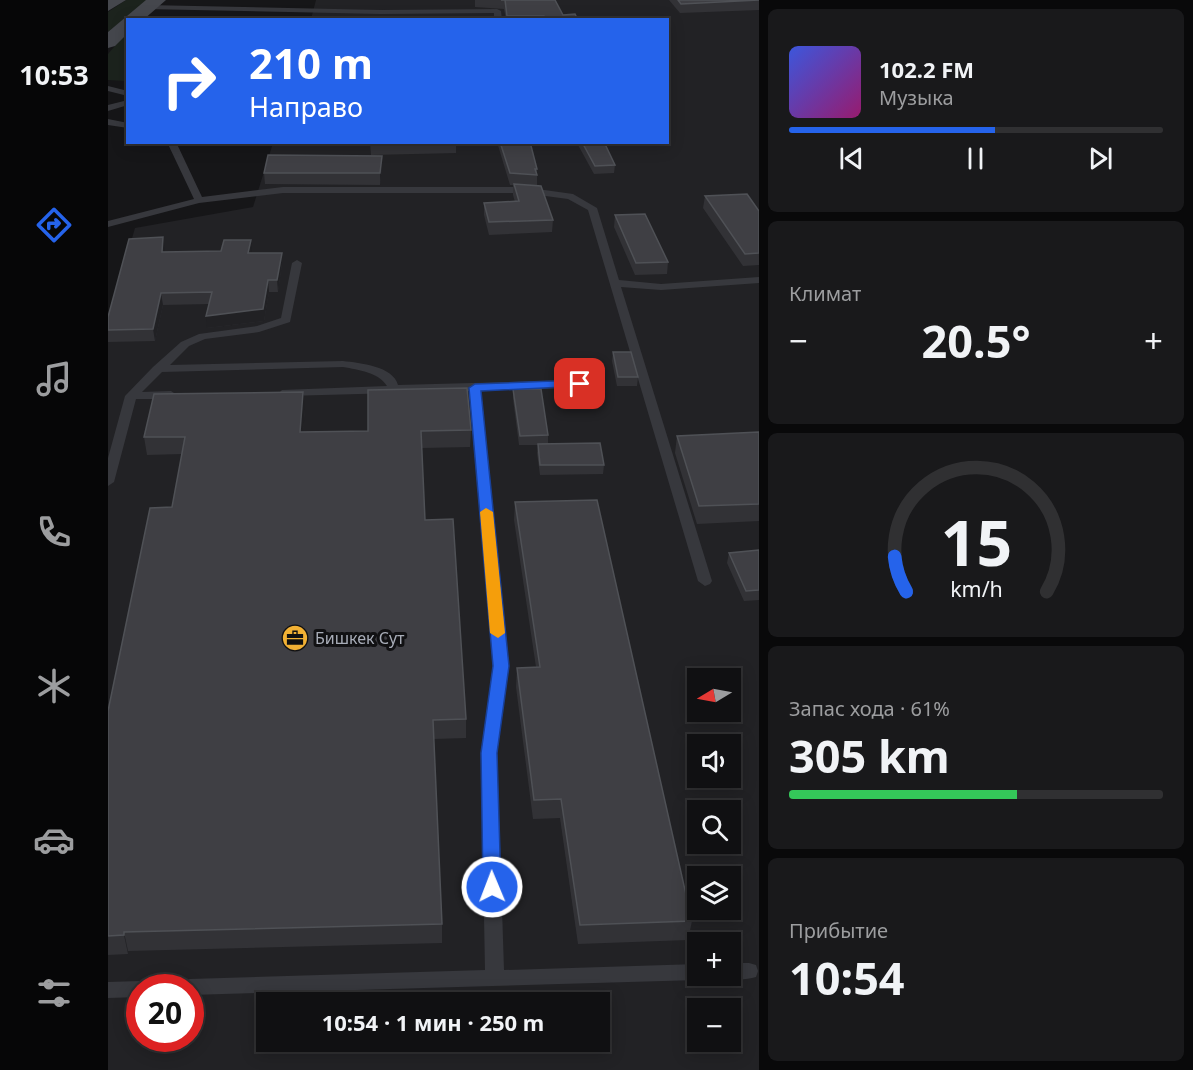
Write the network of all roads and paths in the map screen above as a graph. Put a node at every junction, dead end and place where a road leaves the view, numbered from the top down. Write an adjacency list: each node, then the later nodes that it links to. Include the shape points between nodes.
1 (117, 0): 3 (main road)
2 (152, 3): 4 (lane); 5 (main road)
3 (108, 6)
4 (381, 16): 6 (lane, via 497,11)
5 (133, 18)
6 (498, 18)
7 (126, 25): 8 (main road)
8 (108, 42)
9 (126, 82): 10 (lane)
10 (108, 86): 11 (lane)
11 (126, 93)
12 (126, 103): 13 (lane)
13 (108, 108)
14 (108, 122): 15 (lane)
15 (126, 126)
16 (172, 144): 17 (lane)
17 (199, 200): 18 (lane); 21 (lane, via 284,190 555,192 592,208)
18 (108, 224)
19 (297, 263): 22 (lane, via 286,320 260,329 203,336 185,344)
20 (759, 280): 21 (lane, via 661,287)
21 (616, 283): 30 (lane)
22 (158, 369): 25 (lane, via 343,364 381,374 392,382); 28 (lane)
23 (580, 384): 24 (lane)
24 (475, 388): 25 (lane); 32 (lane, via 501,666 489,753)
25 (393, 390): 26 (lane)
26 (274, 393)
27 (179, 395): 28 (lane)
28 (131, 396): 29 (lane)
29 (108, 482)
30 (705, 580)
31 (687, 972): 32 (lane)
32 (495, 977): 33 (lane)
33 (204, 987)
34 (126, 989): 35 (lane)
35 (108, 990)

